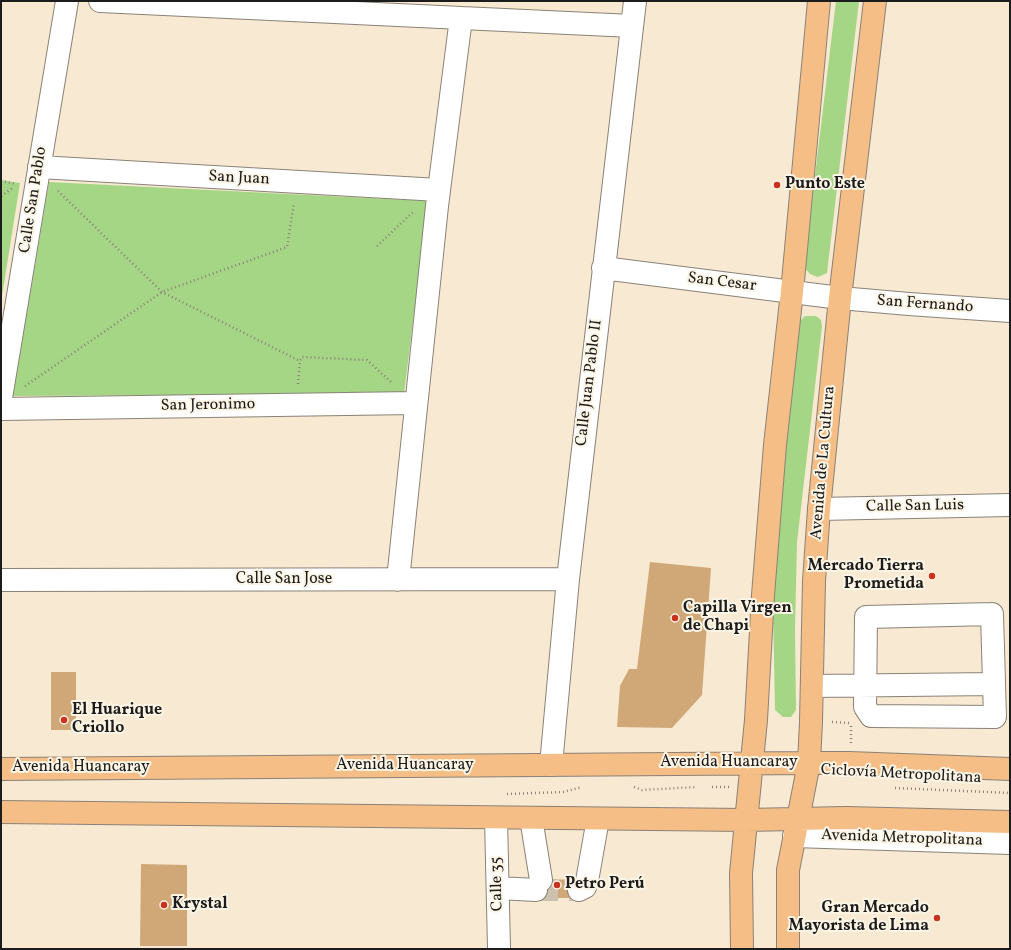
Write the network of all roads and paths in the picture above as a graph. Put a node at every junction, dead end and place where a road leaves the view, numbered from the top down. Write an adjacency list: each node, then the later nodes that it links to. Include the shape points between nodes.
1 (67, 1): 8 (street, Calle San Pablo)
2 (100, 1): 6 (street)
3 (635, 1): 7 (street, Calle Juan Pablo II)
4 (819, 1): 16 (main road)
5 (875, 1): 17 (main road, Avenida de La Cultura)
6 (461, 18): 7 (street); 10 (street)
7 (632, 26): 14 (street, Calle Juan Pablo II)
8 (39, 167): 10 (street, San Juan); 23 (street, Calle San Pablo)
9 (62, 188): 15 (path, via 54,187)
10 (439, 190): 24 (street)
11 (295, 199): 15 (path, via 287,247)
12 (415, 210): 13 (path)
13 (377, 246)
14 (603, 268): 16 (street, San Cesar); 28 (street, Calle Juan Pablo II)
15 (162, 292): 19 (path); 21 (path)
16 (792, 292): 17 (street, San Cesar); 36 (main road, via 775,445)
17 (840, 298): 18 (street, San Fernando); 27 (main road, Avenida de La Cultura)
18 (1010, 311)
19 (300, 361): 20 (path, via 302,357 367,360); 22 (path)
20 (394, 385)
21 (25, 387)
22 (298, 390)
23 (1, 398)
24 (415, 403): 25 (street, San Jeronimo); 30 (street)
25 (1, 409)
26 (1010, 505): 27 (street, Calle San Luis)
27 (819, 509): 33 (main road, Avenida de La Cultura, via 814,580)
28 (568, 579): 30 (street, Calle San Jose); 38 (street, Calle Juan Pablo II)
29 (1, 580): 30 (street, Calle San Jose)
30 (398, 580)
31 (994, 684): 32 (street); 32 (street, via 995,717 872,716 865,707); 32 (street, via 992,614 866,617)
32 (865, 685): 33 (street)
33 (812, 686): 37 (main road, Avenida de La Cultura)
34 (832, 722): 35 (path, via 852,723)
35 (851, 743)
36 (751, 763): 37 (main road, Avenida Huancaray); 38 (main road, Avenida Huancaray); 45 (main road)
37 (809, 763): 39 (main road); 55 (main road, Avenida de La Cultura)
38 (551, 765): 40 (main road, Avenida Huancaray)
39 (1010, 768)
40 (1, 769)
41 (588, 786): 48 (path, via 563,792)
42 (631, 786): 43 (path, via 642,790)
43 (703, 787)
44 (711, 787): 45 (path)
45 (749, 788): 53 (main road)
46 (894, 788): 47 (path, Ciclovía Metropolitana)
47 (1010, 793)
48 (507, 794)
49 (1, 812): 50 (main road)
50 (496, 818): 51 (main road); 57 (street, Calle 35)
51 (531, 818): 52 (main road); 57 (street, via 538,885)
52 (598, 819): 53 (main road); 58 (street, via 587,881 585,887)
53 (745, 820): 55 (main road); 60 (main road, via 741,873)
54 (1010, 822): 55 (main road, Avenida Metropolitana, via 846,818)
55 (796, 827): 56 (street, Avenida Metropolitana); 61 (main road, Avenida de La Cultura, via 788,870)
56 (1010, 843)
57 (498, 888): 59 (street, Calle 35)
58 (579, 890)
59 (499, 949)
60 (742, 949)
61 (788, 949)

